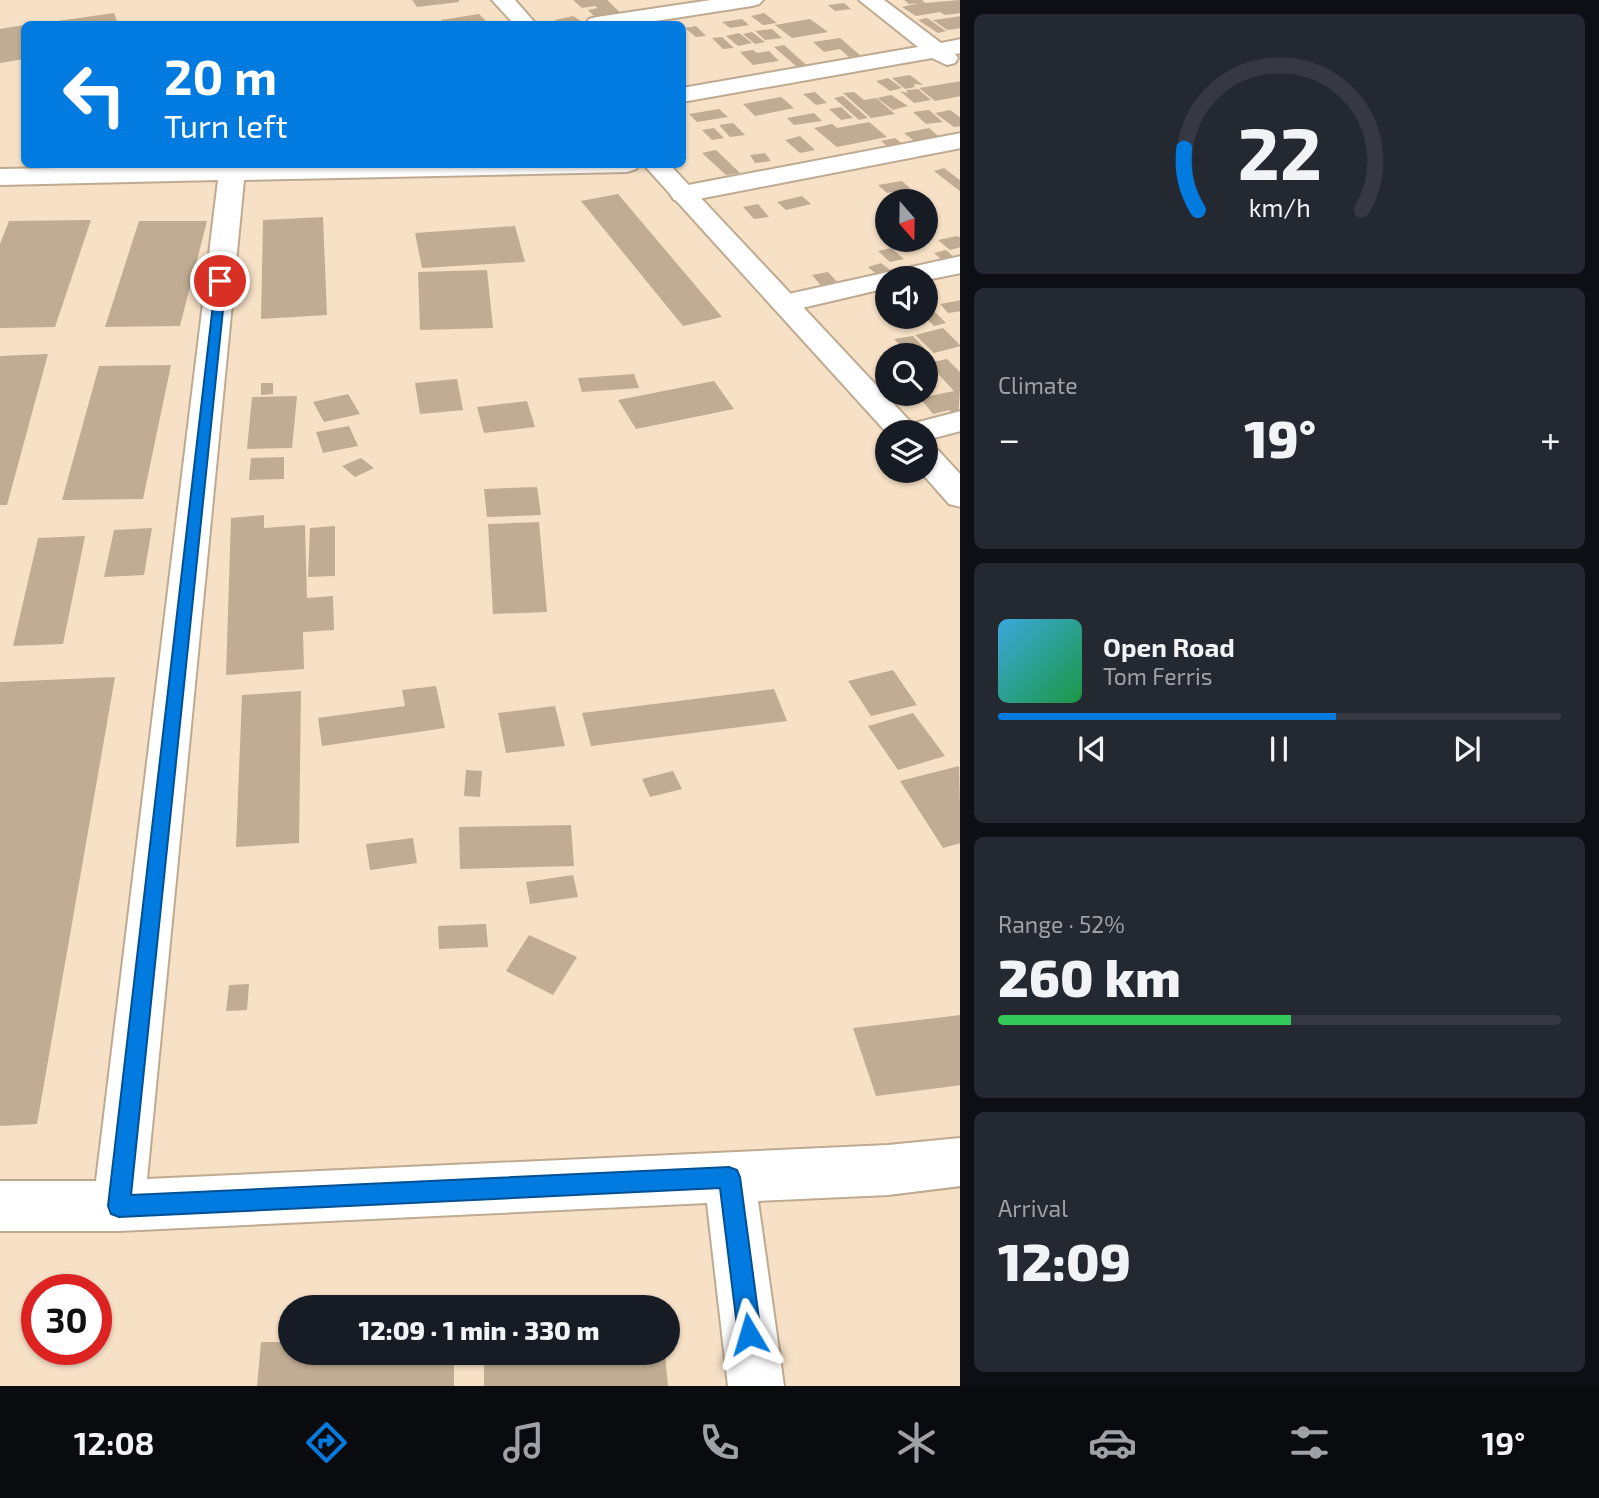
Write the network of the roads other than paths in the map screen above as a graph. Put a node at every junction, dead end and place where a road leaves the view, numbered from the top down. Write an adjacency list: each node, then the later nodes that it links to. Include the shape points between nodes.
1 (503, 0): 4 (street)
2 (752, 0): 5 (street)
3 (870, 0): 7 (street)
4 (522, 21)
5 (616, 21)
6 (960, 46): 7 (street)
7 (936, 50): 8 (street); 9 (street)
8 (960, 68)
9 (686, 94)
10 (960, 141): 15 (street)
11 (451, 168): 13 (street)
12 (659, 168): 15 (street)
13 (232, 173): 14 (street); 28 (street)
14 (0, 177)
15 (683, 194): 19 (street)
16 (960, 264): 17 (street)
17 (938, 269)
18 (875, 283): 19 (street)
19 (785, 303): 20 (street)
20 (893, 420)
21 (960, 421): 22 (street)
22 (938, 427)
23 (938, 471): 24 (street)
24 (960, 496)
25 (960, 1162): 26 (street)
26 (729, 1177): 28 (street); 29 (street)
27 (0, 1206): 28 (street)
28 (119, 1206)
29 (756, 1386)

